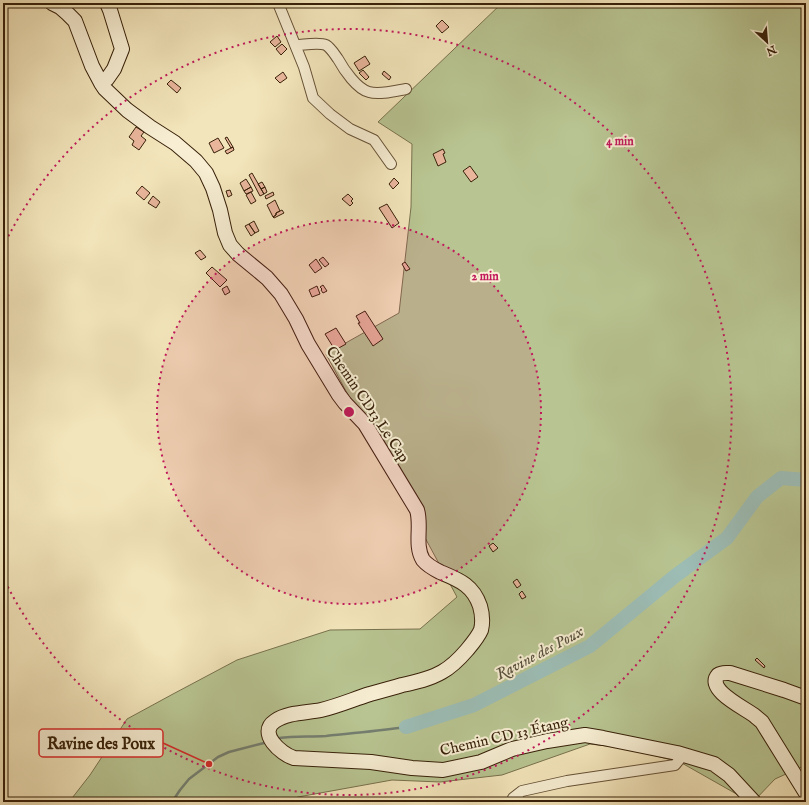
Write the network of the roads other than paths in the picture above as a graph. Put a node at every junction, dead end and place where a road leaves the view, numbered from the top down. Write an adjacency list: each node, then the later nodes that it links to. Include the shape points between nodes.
1 (52, 3): 5 (main road, Chemin CD13 Le Cap, via 60,7 75,22)
2 (107, 3): 5 (main road, via 122,49 114,68)
3 (278, 3): 4 (street)
4 (296, 45): 6 (street, via 326,45 346,72 368,92); 7 (street, via 313,98 350,129 374,140)
5 (101, 83): 9 (main road, Chemin CD13 Le Cap, via 127,110 175,143 206,173 230,245 281,294 339,396 365,424 417,510 419,548 424,561 469,588 478,600 482,613 481,630 474,642 443,671 430,678 338,705 287,715 270,725 268,731)
6 (406, 89)
7 (391, 164)
8 (806, 698): 11 (main road, via 730,673 719,675 716,679 720,691 762,722)
9 (272, 742): 10 (main road, Chemin CD 13 Étang, via 287,756 294,758 371,762 443,770 481,762 512,749 585,735)
10 (683, 755): 12 (street, via 675,765 567,781 522,791); 13 (main road, Chemin CD 13 Étang, via 714,764 729,775)
11 (806, 793)
12 (513, 801)
13 (754, 802)

